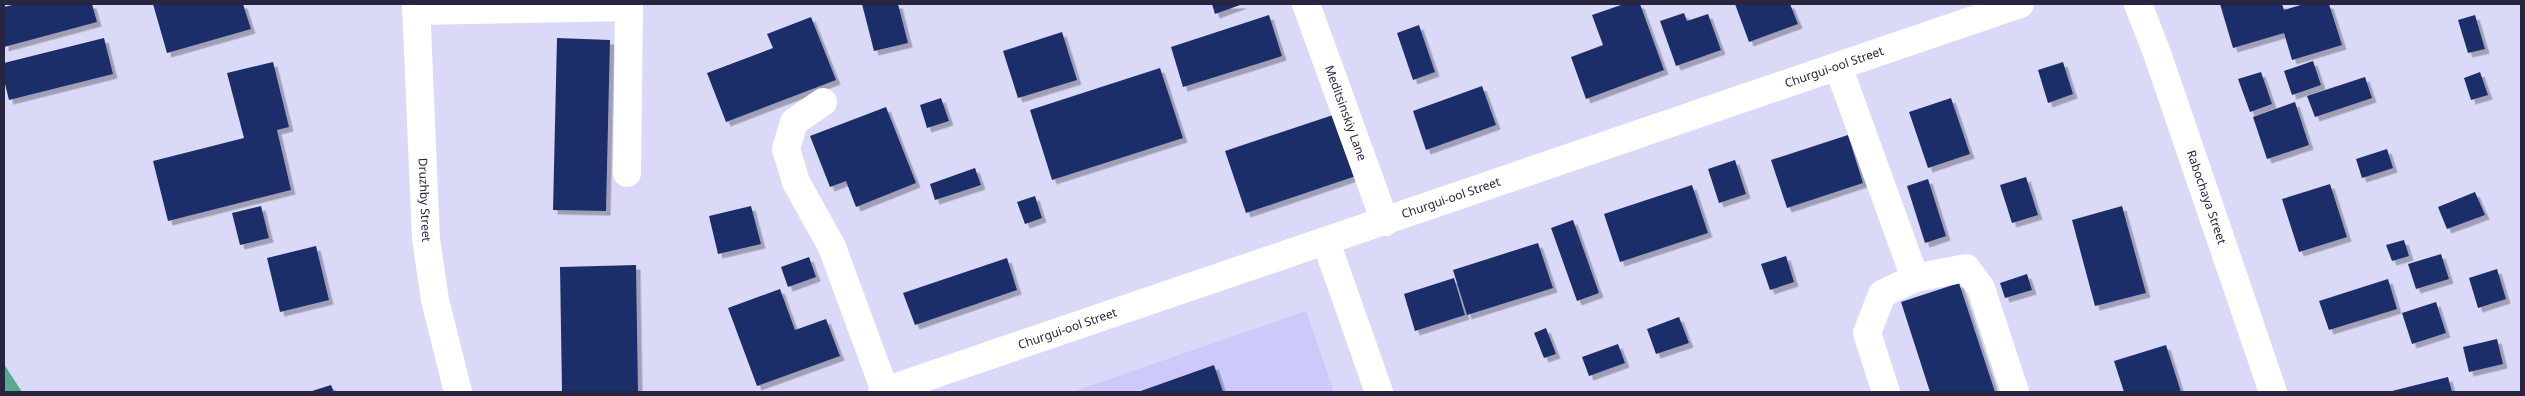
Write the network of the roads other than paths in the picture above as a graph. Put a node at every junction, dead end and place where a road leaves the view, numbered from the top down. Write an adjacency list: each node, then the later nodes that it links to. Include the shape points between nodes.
1 (1306, 4): 9 (street, Meditsinskiy Lane)
2 (2020, 4): 6 (street, Churgui-ool Street)
3 (2138, 4): 17 (street, Rabochaya Street)
4 (629, 5): 5 (street); 8 (street)
5 (416, 7): 12 (street, Druzhby Street, via 426,239 435,300)
6 (1838, 66): 9 (street, Churgui-ool Street); 11 (street)
7 (823, 102): 13 (street, via 794,122 786,149 796,182 832,247)
8 (627, 173)
9 (1385, 222): 10 (street, Churgui-ool Street)
10 (1326, 242): 13 (street, Churgui-ool Street); 14 (street)
11 (1914, 278): 15 (street, via 1882,294 1867,333); 16 (street, via 1966,268 1981,288)
12 (458, 392)
13 (883, 392)
14 (1379, 392)
15 (1886, 392)
16 (2015, 392)
17 (2273, 392)

